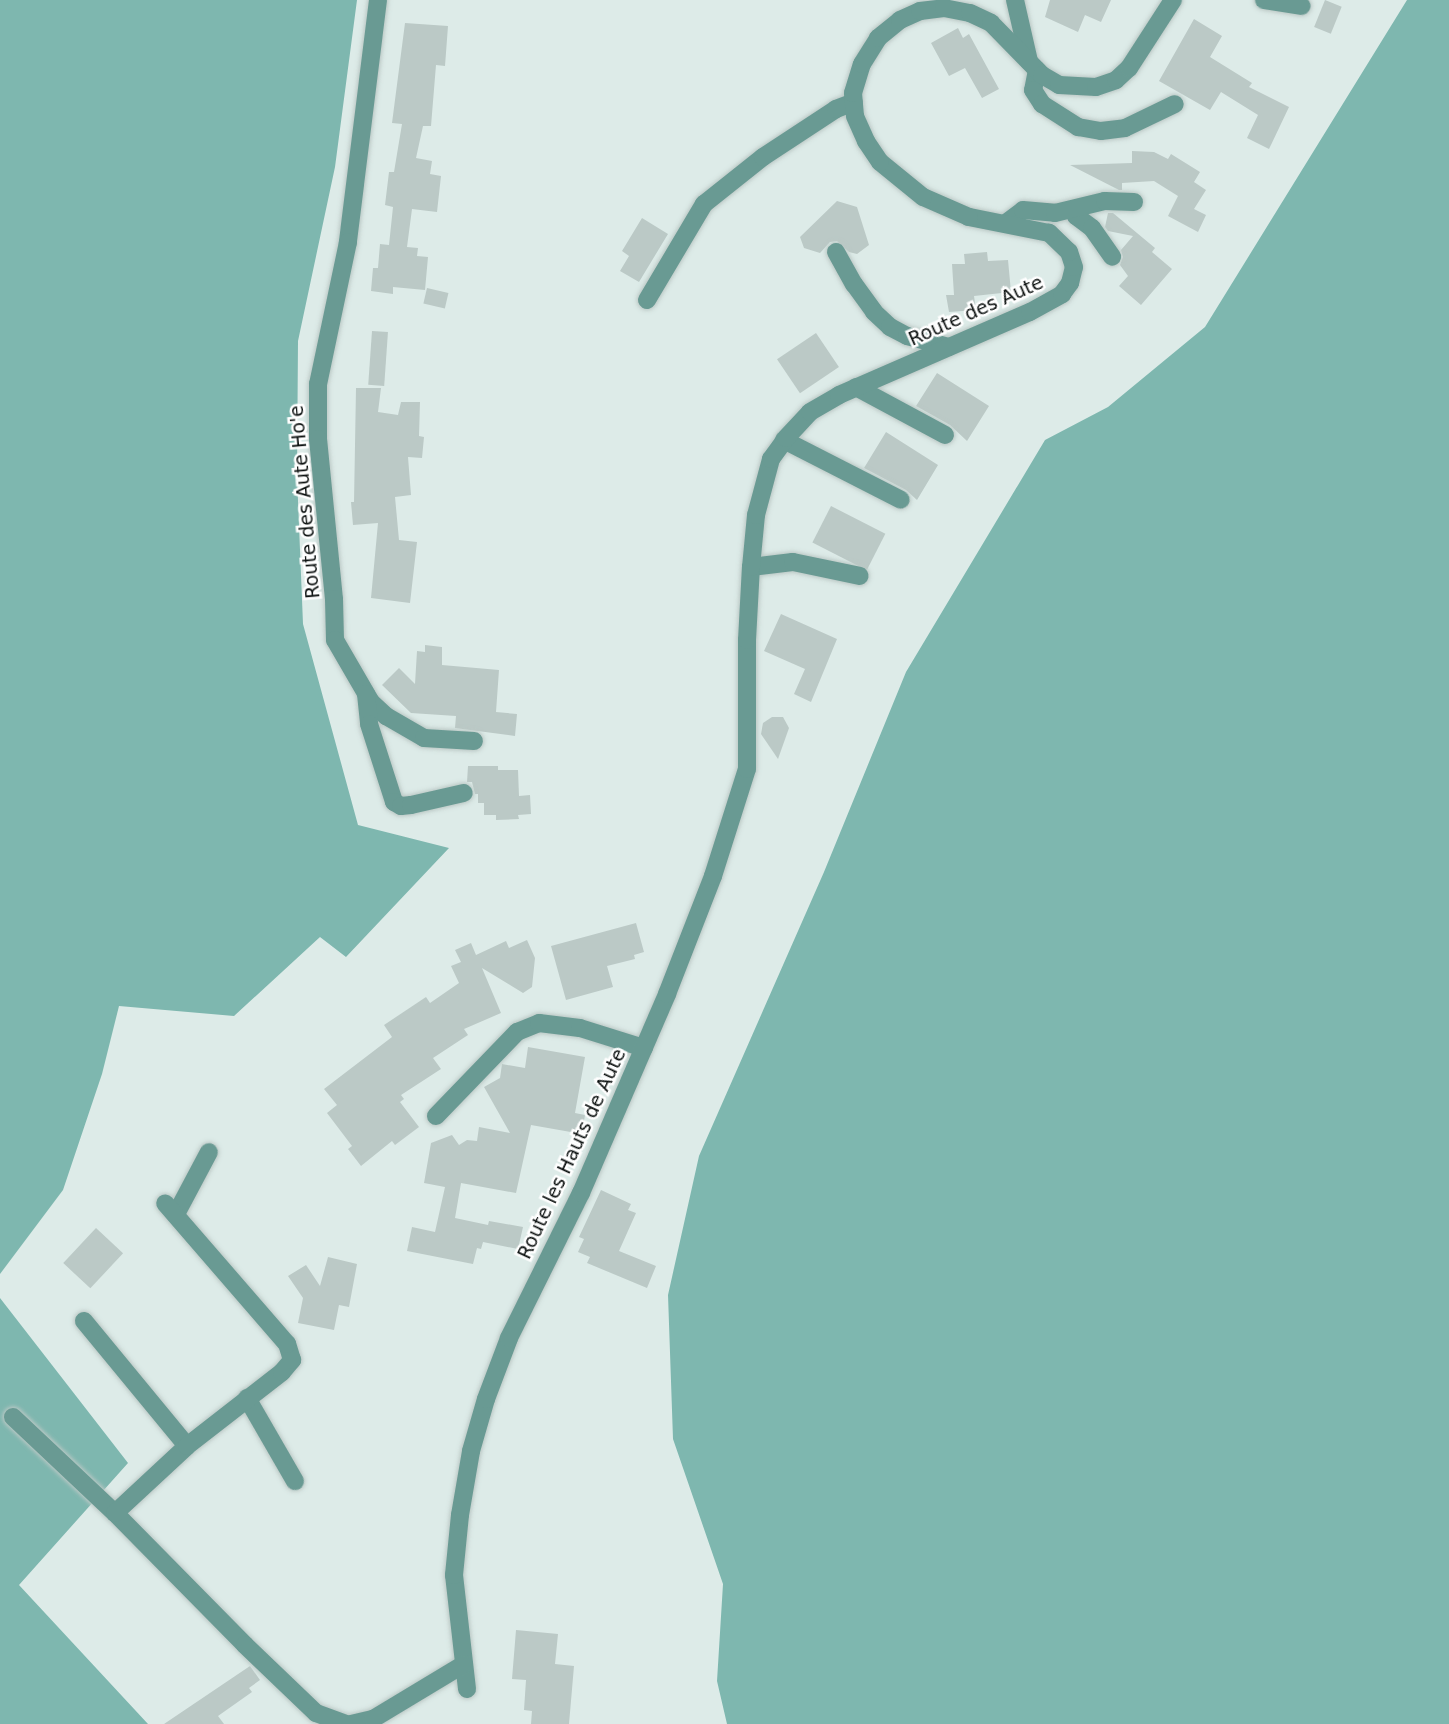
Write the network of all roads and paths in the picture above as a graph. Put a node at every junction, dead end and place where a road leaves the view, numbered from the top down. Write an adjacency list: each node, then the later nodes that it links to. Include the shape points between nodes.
1 (378, 0): 23 (street, Route des Aute Ho'e, via 348,242 318,384 318,439 335,640)
2 (1015, 0): 6 (street)
3 (1173, 0): 6 (street, Route des Aute, via 1141,53 1116,80 1078,89 1059,85)
4 (1264, 0): 5 (street)
5 (1302, 6)
6 (1033, 66): 7 (street, Route des Aute, via 990,23 971,13 944,8 920,11 878,38 862,64); 8 (street, via 1033,90 1042,104 1078,127 1101,131 1125,128)
7 (854, 102): 11 (street, Route des Aute, via 866,141 897,178 923,197 969,217); 14 (street, via 763,157 704,204)
8 (1175, 104)
9 (1134, 202): 10 (street, via 1105,201)
10 (1073, 210): 11 (street, via 1023,210); 13 (street)
11 (1006, 223): 15 (street, Route des Aute, via 1049,233 1061,242 1074,267 1070,284 1062,294 1030,312)
12 (835, 252): 15 (street, via 860,293 890,327)
13 (1112, 257)
14 (647, 300)
15 (949, 347): 16 (street, Route des Aute)
16 (856, 387): 17 (street); 18 (street, Route des Aute, via 810,412)
17 (945, 435)
18 (784, 440): 19 (street); 20 (street, Route des Aute, via 771,459 759,504)
19 (901, 500)
20 (751, 567): 21 (street, via 793,562); 22 (street, Route des Aute)
21 (860, 576)
22 (747, 640): 26 (street, Route les Hauts de Aute, via 747,769 713,876)
23 (366, 692): 24 (street, Route des Aute Ho'e, via 371,702 406,731 442,741); 25 (street, via 369,724 394,802 411,805)
24 (474, 741)
25 (464, 793)
26 (644, 1048): 27 (street, via 580,1028 539,1023 508,1040); 35 (street, Route les Hauts de Aute, via 581,1193 509,1338 486,1399 462,1502 454,1575)
27 (436, 1116)
28 (209, 1152): 30 (street, via 170,1208 287,1344 292,1360)
29 (83, 1321): 32 (street)
30 (247, 1398): 32 (street); 33 (street)
31 (13, 1418): 34 (street)
32 (187, 1446): 34 (street)
33 (295, 1481)
34 (115, 1513): 37 (street, via 316,1713)
35 (464, 1664): 36 (street, Route les Hauts de Aute); 38 (street, via 373,1719)
36 (467, 1689)
37 (346, 1724)
38 (351, 1724)

